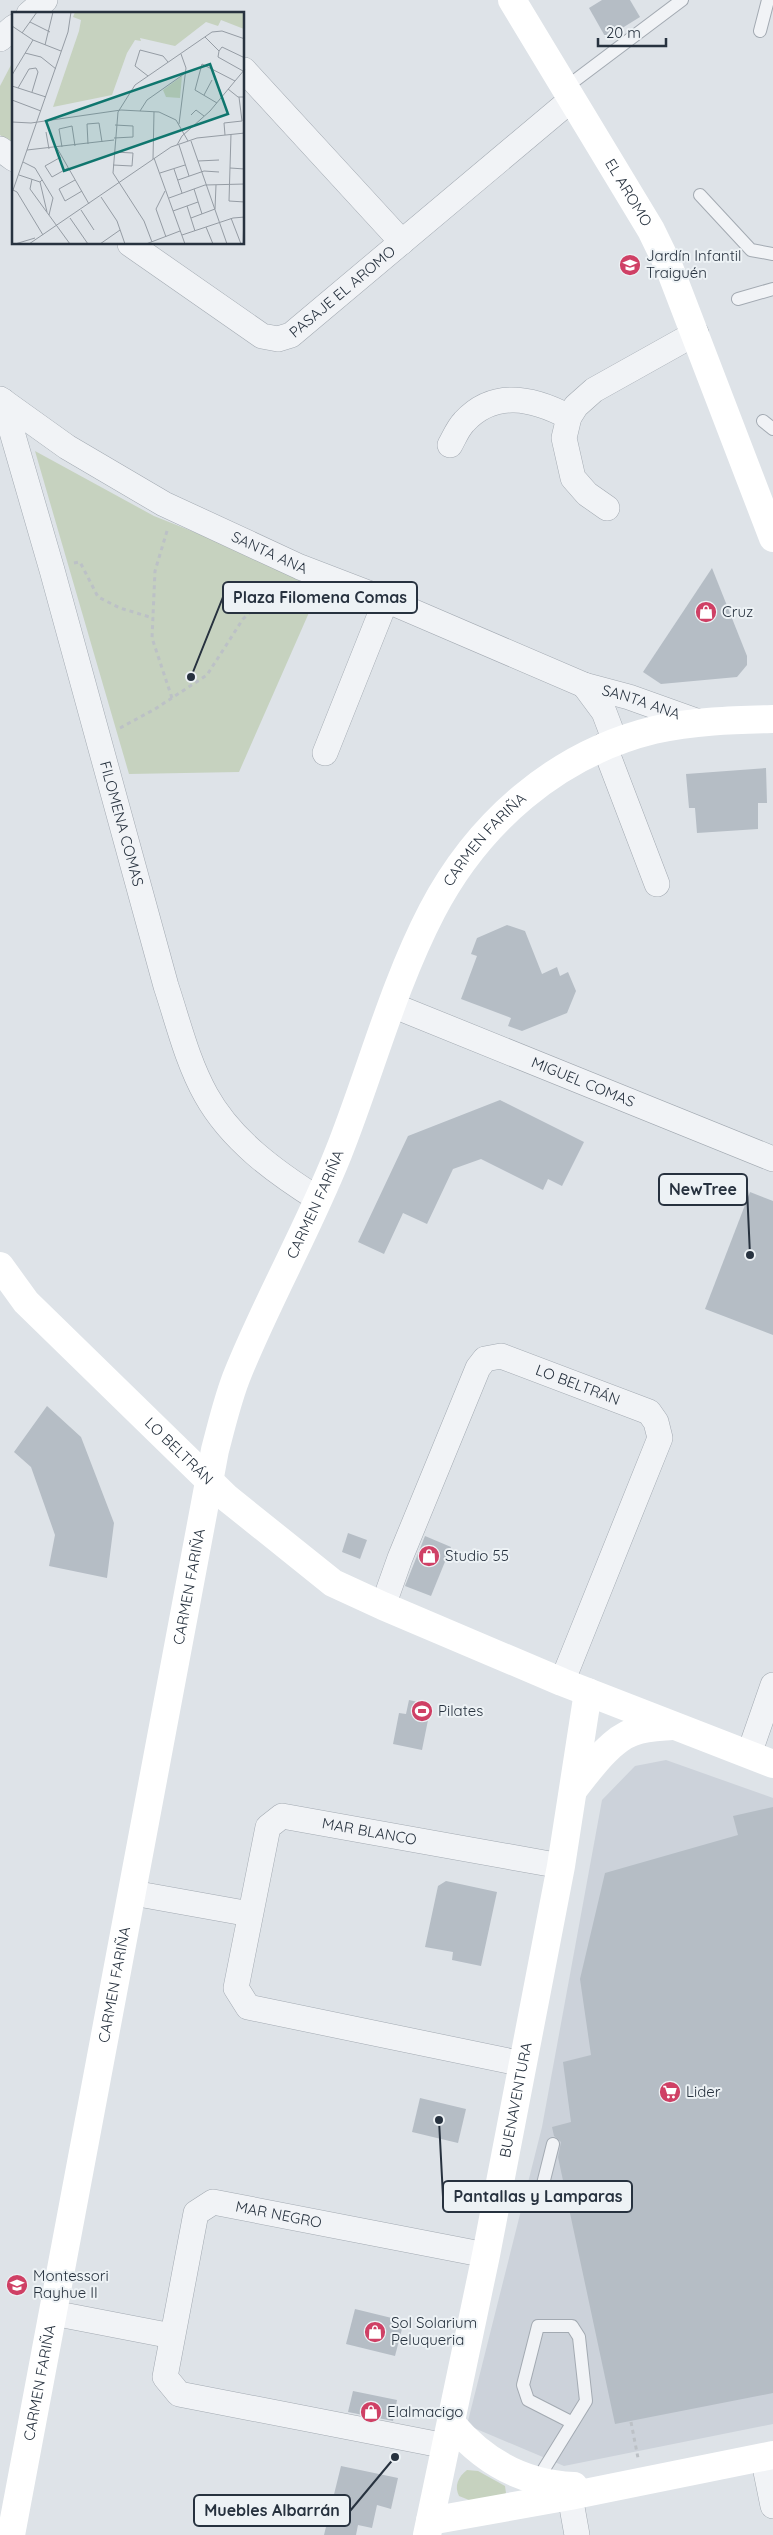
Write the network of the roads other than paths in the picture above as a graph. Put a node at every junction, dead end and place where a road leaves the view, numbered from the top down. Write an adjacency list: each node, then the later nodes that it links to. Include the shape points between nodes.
1 (45, 0): 5 (street)
2 (512, 0): 10 (street, EL AROMO)
3 (682, 0): 10 (lane)
4 (768, 0): 7 (lane)
5 (31, 12)
6 (12, 29): 8 (street)
7 (760, 31)
8 (0, 39)
9 (245, 71): 14 (street, PASAJE EL AROMO)
10 (569, 93): 14 (street, PASAJE EL AROMO); 19 (street, EL AROMO, via 651,230)
11 (0, 149): 12 (street)
12 (12, 158)
13 (700, 195): 16 (lane, via 751,250)
14 (402, 242): 15 (street, PASAJE EL AROMO, via 291,335 278,339 262,336 246,327)
15 (131, 245)
16 (773, 254)
17 (773, 289): 18 (lane)
18 (738, 299)
19 (696, 333): 21 (street, via 594,390); 24 (street, EL AROMO)
20 (1, 400): 25 (street, SANTA ANA, via 67,447 180,511 300,567); 34 (street, FILOMENA COMAS, via 100,739 166,986 187,1050 206,1095 233,1131 278,1174)
21 (569, 417): 22 (street, via 531,400 502,399 483,406 463,423); 23 (street, via 564,438 573,478 587,494)
22 (450, 446)
23 (607, 508)
24 (773, 538)
25 (386, 600): 26 (street, SANTA ANA); 30 (street)
26 (584, 685): 28 (street, SANTA ANA); 29 (street, SANTA ANA, via 604,712)
27 (773, 719): 28 (street, CARMEN FARIÑA)
28 (699, 722): 29 (street, CARMEN FARIÑA, via 653,730)
29 (610, 743): 31 (street); 32 (street, CARMEN FARIÑA, via 545,779 481,838 447,884 432,911)
30 (326, 753)
31 (657, 884)
32 (392, 1005): 33 (street, MIGUEL COMAS); 34 (street, CARMEN FARIÑA, via 344,1138)
33 (773, 1159)
34 (318, 1199): 36 (street, CARMEN FARIÑA, via 237,1375)
35 (0, 1266): 36 (street, LO BELTRÁN, via 26,1302)
36 (209, 1479): 37 (street, LO BELTRÁN, via 227,1498 333,1583); 45 (street, CARMEN FARIÑA)
37 (383, 1606): 38 (street, LO BELTRÁN); 38 (street, LO BELTRÁN, via 478,1368 485,1359 501,1356 649,1412 656,1422 660,1438)
38 (562, 1682): 40 (street, LO BELTRÁN)
39 (773, 1685): 42 (street, LO BELTRÁN)
40 (588, 1692): 41 (street, LO BELTRÁN); 43 (street, BUENAVENTURA)
41 (676, 1726): 42 (street, LO BELTRÁN); 43 (street, via 630,1732 597,1760)
42 (761, 1759)
43 (574, 1790): 44 (street, BUENAVENTURA)
44 (561, 1866): 46 (street, MAR BLANCO, via 282,1816 268,1827); 47 (street, BUENAVENTURA)
45 (133, 1893): 46 (street); 51 (street, CARMEN FARIÑA)
46 (250, 1914): 47 (street, MAR BLANCO, via 236,1988 248,2007)
47 (523, 2064): 49 (street, BUENAVENTURA)
48 (553, 2144): 49 (lane, via 540,2196 535,2202)
49 (496, 2203): 50 (street, BUENAVENTURA)
50 (486, 2255): 52 (street, MAR NEGRO, via 213,2202 196,2212); 54 (street, BUENAVENTURA)
51 (53, 2313): 52 (street); 61 (street, CARMEN FARIÑA)
52 (172, 2336): 54 (street, MAR NEGRO, via 165,2377 178,2394)
53 (571, 2422): 53 (lane, via 586,2401 579,2337 572,2326 538,2326 522,2385 528,2400); 56 (lane)
54 (449, 2435): 56 (street); 60 (street, BUENAVENTURA)
55 (768, 2456): 57 (street); 59 (street)
56 (536, 2482): 57 (street)
57 (616, 2487): 58 (street)
58 (570, 2496): 60 (street); 62 (street)
59 (773, 2506)
60 (428, 2528)
61 (11, 2535)
62 (577, 2535)

